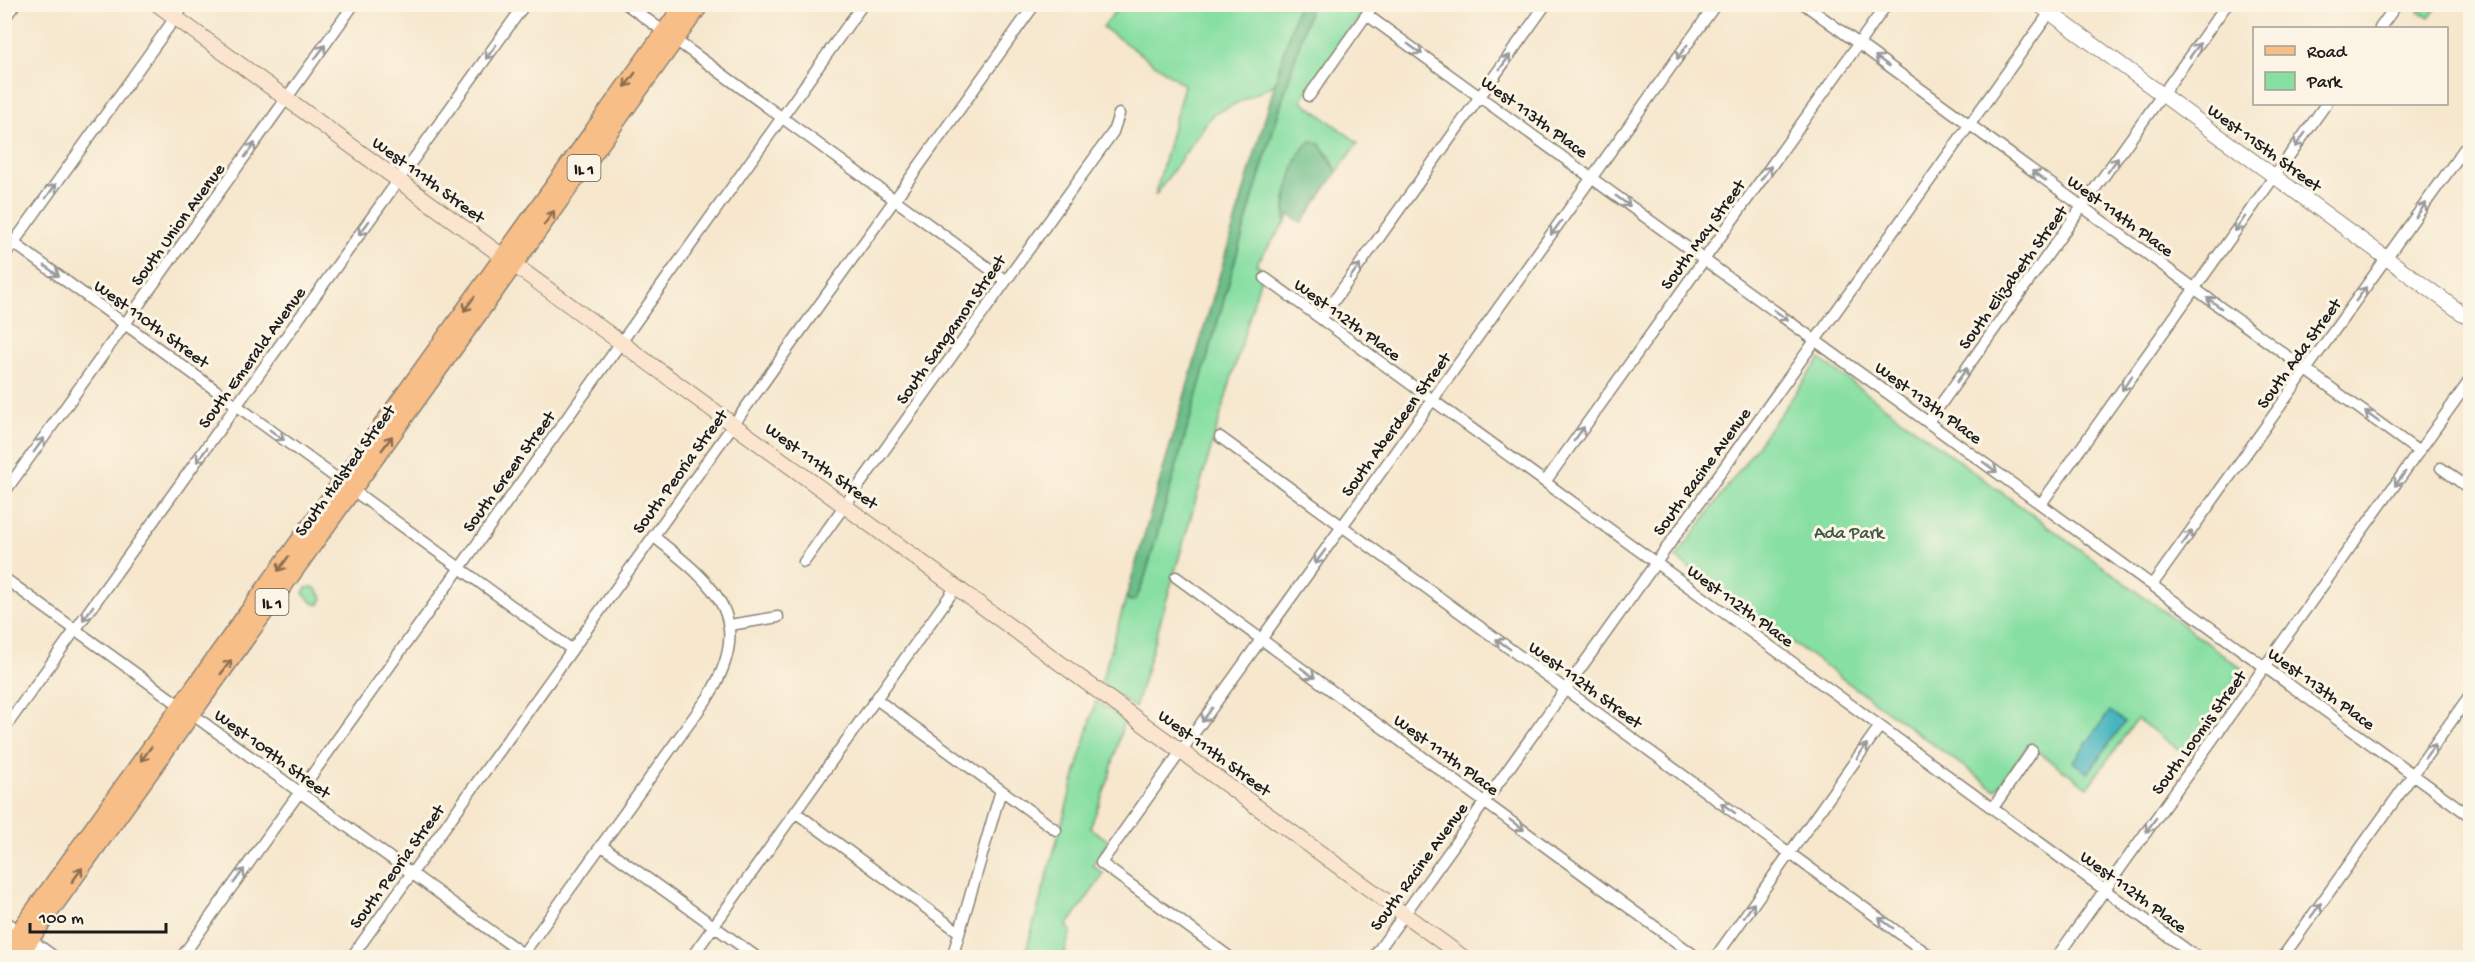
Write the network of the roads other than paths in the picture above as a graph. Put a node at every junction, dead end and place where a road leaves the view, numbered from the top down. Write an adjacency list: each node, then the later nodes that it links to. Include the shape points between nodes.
1 (15, 4): 22 (street)
2 (157, 4): 21 (main road, West 111th Street)
3 (185, 4): 21 (street)
4 (354, 4): 29 (street, South Union Avenue, one-way to 4)
5 (525, 4): 37 (street, South Emerald Avenue, one-way to 37)
6 (626, 4): 24 (street)
7 (684, 4): 24 (main road, South Halsted Street / IL 1)
8 (701, 4): 24 (main road, South Halsted Street / IL 1)
9 (863, 4): 32 (street, South Green Street)
10 (1035, 4): 38 (street, South Peoria Street)
11 (1374, 4): 20 (street)
12 (1546, 4): 28 (street, one-way to 12)
13 (1716, 4): 36 (street, South Aberdeen Street, one-way to 36)
14 (1804, 4): 25 (street, West 114th Place)
15 (1887, 4): 25 (street, South May Street)
16 (2038, 4): 19 (street, West 115th Street)
17 (2227, 4): 26 (street, South Elizabeth Street, one-way to 17)
18 (2397, 4): 23 (street)
19 (2053, 9): 26 (street, West 115th Street); 33 (street, South Racine Avenue)
20 (1367, 15): 27 (street); 28 (street, West 113th Place, one-way to 28)
21 (176, 18): 29 (main road, West 111th Street); 40 (street, one-way to 21)
22 (4, 19)
23 (2381, 27)
24 (670, 36): 32 (street); 44 (main road, South Halsted Street / IL 1)
25 (1858, 44): 33 (street, West 114th Place, one-way to 25); 43 (street, South May Street, one-way to 25)
26 (2162, 95): 35 (street, West 115th Street); 39 (street, South Elizabeth Street, one-way to 26)
27 (1309, 96)
28 (1480, 96): 36 (street, West 113th Place); 48 (street, one-way to 28)
29 (286, 99): 37 (main road, West 111th Street); 50 (street, South Union Avenue, one-way to 29)
30 (2325, 105): 35 (street, one-way to 35)
31 (1119, 114): 46 (street, South Sangamon Street, via 1113,132)
32 (782, 118): 38 (street); 52 (street, South Green Street)
33 (1970, 125): 39 (street, West 114th Place, one-way to 33); 51 (street, South Racine Avenue)
34 (2470, 141): 42 (street, South Ada Street, one-way to 34)
35 (2274, 176): 42 (street, West 115th Street); 47 (street, one-way to 47)
36 (1592, 178): 43 (street, West 113th Place, one-way to 43); 55 (street, South Aberdeen Street, one-way to 55)
37 (398, 180): 44 (main road, West 111th Street); 56 (street, South Emerald Avenue, one-way to 56)
38 (895, 200): 46 (street); 58 (street, South Peoria Street)
39 (2082, 207): 47 (street, West 114th Place); 57 (street, South Elizabeth Street, one-way to 39)
40 (9, 240): 41 (street); 50 (street, West 110th Street, one-way to 50)
41 (4, 256)
42 (2386, 258): 49 (street, West 115th Street); 53 (street, South Ada Street, one-way to 42)
43 (1704, 259): 51 (street, West 113th Place, one-way to 51); 62 (street, South May Street, one-way to 43)
44 (509, 261): 52 (main road, West 111th Street); 63 (main road, South Halsted Street / IL 1)
45 (1265, 279): 48 (street, West 112th Place)
46 (1005, 280): 67 (street, South Sangamon Street)
47 (2194, 288): 53 (street, West 114th Place, one-way to 47); 66 (street, one-way to 66)
48 (1321, 319): 55 (street, West 112th Place)
49 (2470, 319)
50 (125, 324): 56 (street, West 110th Street); 65 (street, South Union Avenue, one-way to 50)
51 (1815, 340): 57 (street, West 113th Place); 71 (street, South Racine Avenue)
52 (621, 343): 58 (main road, West 111th Street); 72 (street, South Green Street)
53 (2307, 370): 60 (street, West 114th Place, one-way to 53); 75 (street, South Ada Street, one-way to 53)
54 (2470, 380): 60 (street, South Loomis Street)
55 (1432, 400): 62 (street, West 112th Place); 68 (street, South Aberdeen Street)
56 (237, 405): 63 (street, West 110th Street, one-way to 63); 79 (street, South Emerald Avenue, one-way to 79)
57 (1928, 422): 66 (street, West 113th Place, one-way to 66)
58 (733, 424): 67 (main road, West 111th Street); 69 (street, South Peoria Street)
59 (1220, 437): 68 (street, West 112th Street)
60 (2419, 452): 82 (street, South Loomis Street, one-way to 82)
61 (2441, 468): 64 (street)
62 (1545, 482): 71 (street, West 112th Place)
63 (347, 486): 72 (street, West 110th Street); 86 (main road, South Halsted Street / IL 1)
64 (2470, 489)
65 (4, 493)
66 (2041, 504): 75 (street, West 113th Place)
67 (845, 506): 70 (street, South Sangamon Street); 76 (main road, West 111th Street)
68 (1342, 527): 80 (street, South Aberdeen Street, one-way to 80); 83 (street, West 112th Street, one-way to 68)
69 (653, 536): 78 (street, via 708,582); 81 (street, South Peoria Street)
70 (804, 562)
71 (1656, 563): 83 (street, South Racine Avenue); 87 (street, West 112th Place)
72 (460, 568): 81 (street, West 110th Street); 93 (street, South Green Street)
73 (1176, 577): 80 (street, West 111th Place)
74 (4, 578): 79 (street, West 109th Street)
75 (2152, 585): 82 (street, West 113th Place)
76 (956, 587): 85 (street); 89 (main road, West 111th Street)
77 (778, 617): 78 (street)
78 (730, 625): 99 (street, via 726,658 717,683)
79 (76, 630): 86 (street, West 109th Street); 88 (street, South Emerald Avenue)
80 (1261, 639): 89 (street, South Aberdeen Street, one-way to 89); 94 (street, West 111th Place, one-way to 94)
81 (571, 649): 101 (street, South Peoria Street)
82 (2265, 667): 91 (street, West 113th Place); 102 (street, South Loomis Street, one-way to 102)
83 (1565, 689): 94 (street, South Racine Avenue); 100 (street, West 112th Street, one-way to 83)
84 (2470, 695): 91 (street, one-way to 84)
85 (876, 699): 92 (street); 96 (street)
86 (186, 711): 93 (street, West 109th Street); 107 (main road, South Halsted Street / IL 1)
87 (1880, 726): 95 (street, West 112th Place); 100 (street, one-way to 87)
88 (4, 729)
89 (1181, 751): 103 (main road, West 111th Street); 117 (street, South Aberdeen Street, via 1101,863)
90 (2032, 751): 95 (street)
91 (2413, 775): 97 (street, West 113th Place); 125 (street, one-way to 91)
92 (1001, 790): 98 (street); 106 (street)
93 (299, 792): 101 (street, West 109th Street); 112 (street, South Green Street, one-way to 93)
94 (1484, 802): 103 (street, South Racine Avenue); 120 (street, West 111th Place, one-way to 120)
95 (1993, 808): 102 (street, West 112th Place)
96 (795, 812): 105 (street); 106 (street)
97 (2470, 816)
98 (1056, 830)
99 (601, 845): 105 (street); 109 (street)
100 (1789, 853): 121 (street, one-way to 100); 122 (street, West 112th Street, one-way to 100)
101 (411, 873): 109 (street, West 109th Street); 113 (street, South Peoria Street)
102 (2105, 890): 123 (street, South Loomis Street); 124 (street, West 112th Place)
103 (1404, 914): 118 (street, South Racine Avenue); 119 (main road, West 111th Street)
104 (4, 920): 107 (street)
105 (714, 925): 114 (street); 115 (street)
106 (959, 932): 116 (street)
107 (25, 935): 108 (main road, South Halsted Street / IL 1); 110 (main road, South Halsted Street / IL 1); 111 (street)
108 (4, 952)
109 (521, 956)
110 (18, 957)
111 (56, 957)
112 (181, 957)
113 (351, 957)
114 (691, 957)
115 (758, 957)
116 (952, 957)
117 (1231, 957)
118 (1372, 957)
119 (1464, 957)
120 (1698, 957)
121 (1715, 957)
122 (1933, 957)
123 (2056, 957)
124 (2198, 957)
125 (2282, 957)

